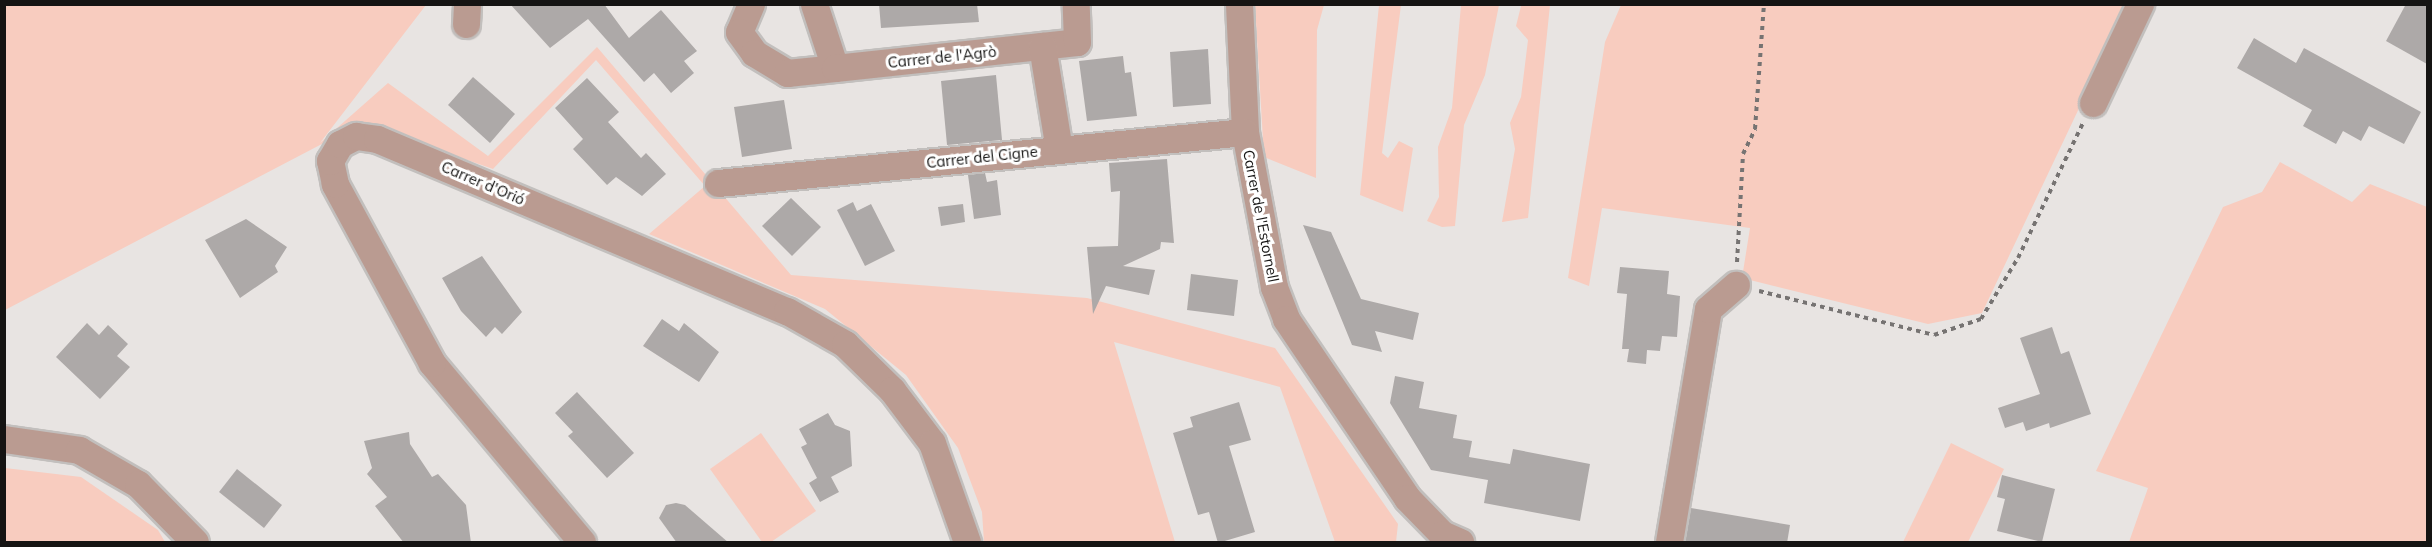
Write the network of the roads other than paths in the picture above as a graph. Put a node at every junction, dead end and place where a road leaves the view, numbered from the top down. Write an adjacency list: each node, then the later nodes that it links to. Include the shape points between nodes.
1 (751, 4): 7 (street, Carrer de l'Agrò, via 739,32 754,53 787,73)
2 (814, 4): 7 (street)
3 (1076, 4): 6 (street, Carrer de l'Agrò, via 1077,42)
4 (1239, 4): 9 (street, Carrer de l'Estornell)
5 (2140, 4): 8 (street)
6 (1042, 46): 7 (street, Carrer de l'Agrò); 10 (street)
7 (836, 68)
8 (2093, 103)
9 (1245, 132): 10 (street, Carrer del Cigne); 14 (street, Carrer de l'Estornell, via 1274,287 1286,319 1407,498)
10 (1059, 150): 11 (street, Carrer del Cigne)
11 (718, 183)
12 (1736, 285): 18 (street, via 1708,309)
13 (4, 439): 15 (street, via 79,450 138,484)
14 (1447, 540)
15 (195, 543)
16 (582, 543): 17 (street, Carrer d'Orió, via 432,363 335,184 330,160 340,144 356,136 377,139 787,311 845,344 892,390 932,443)
17 (967, 543)
18 (1669, 543)

